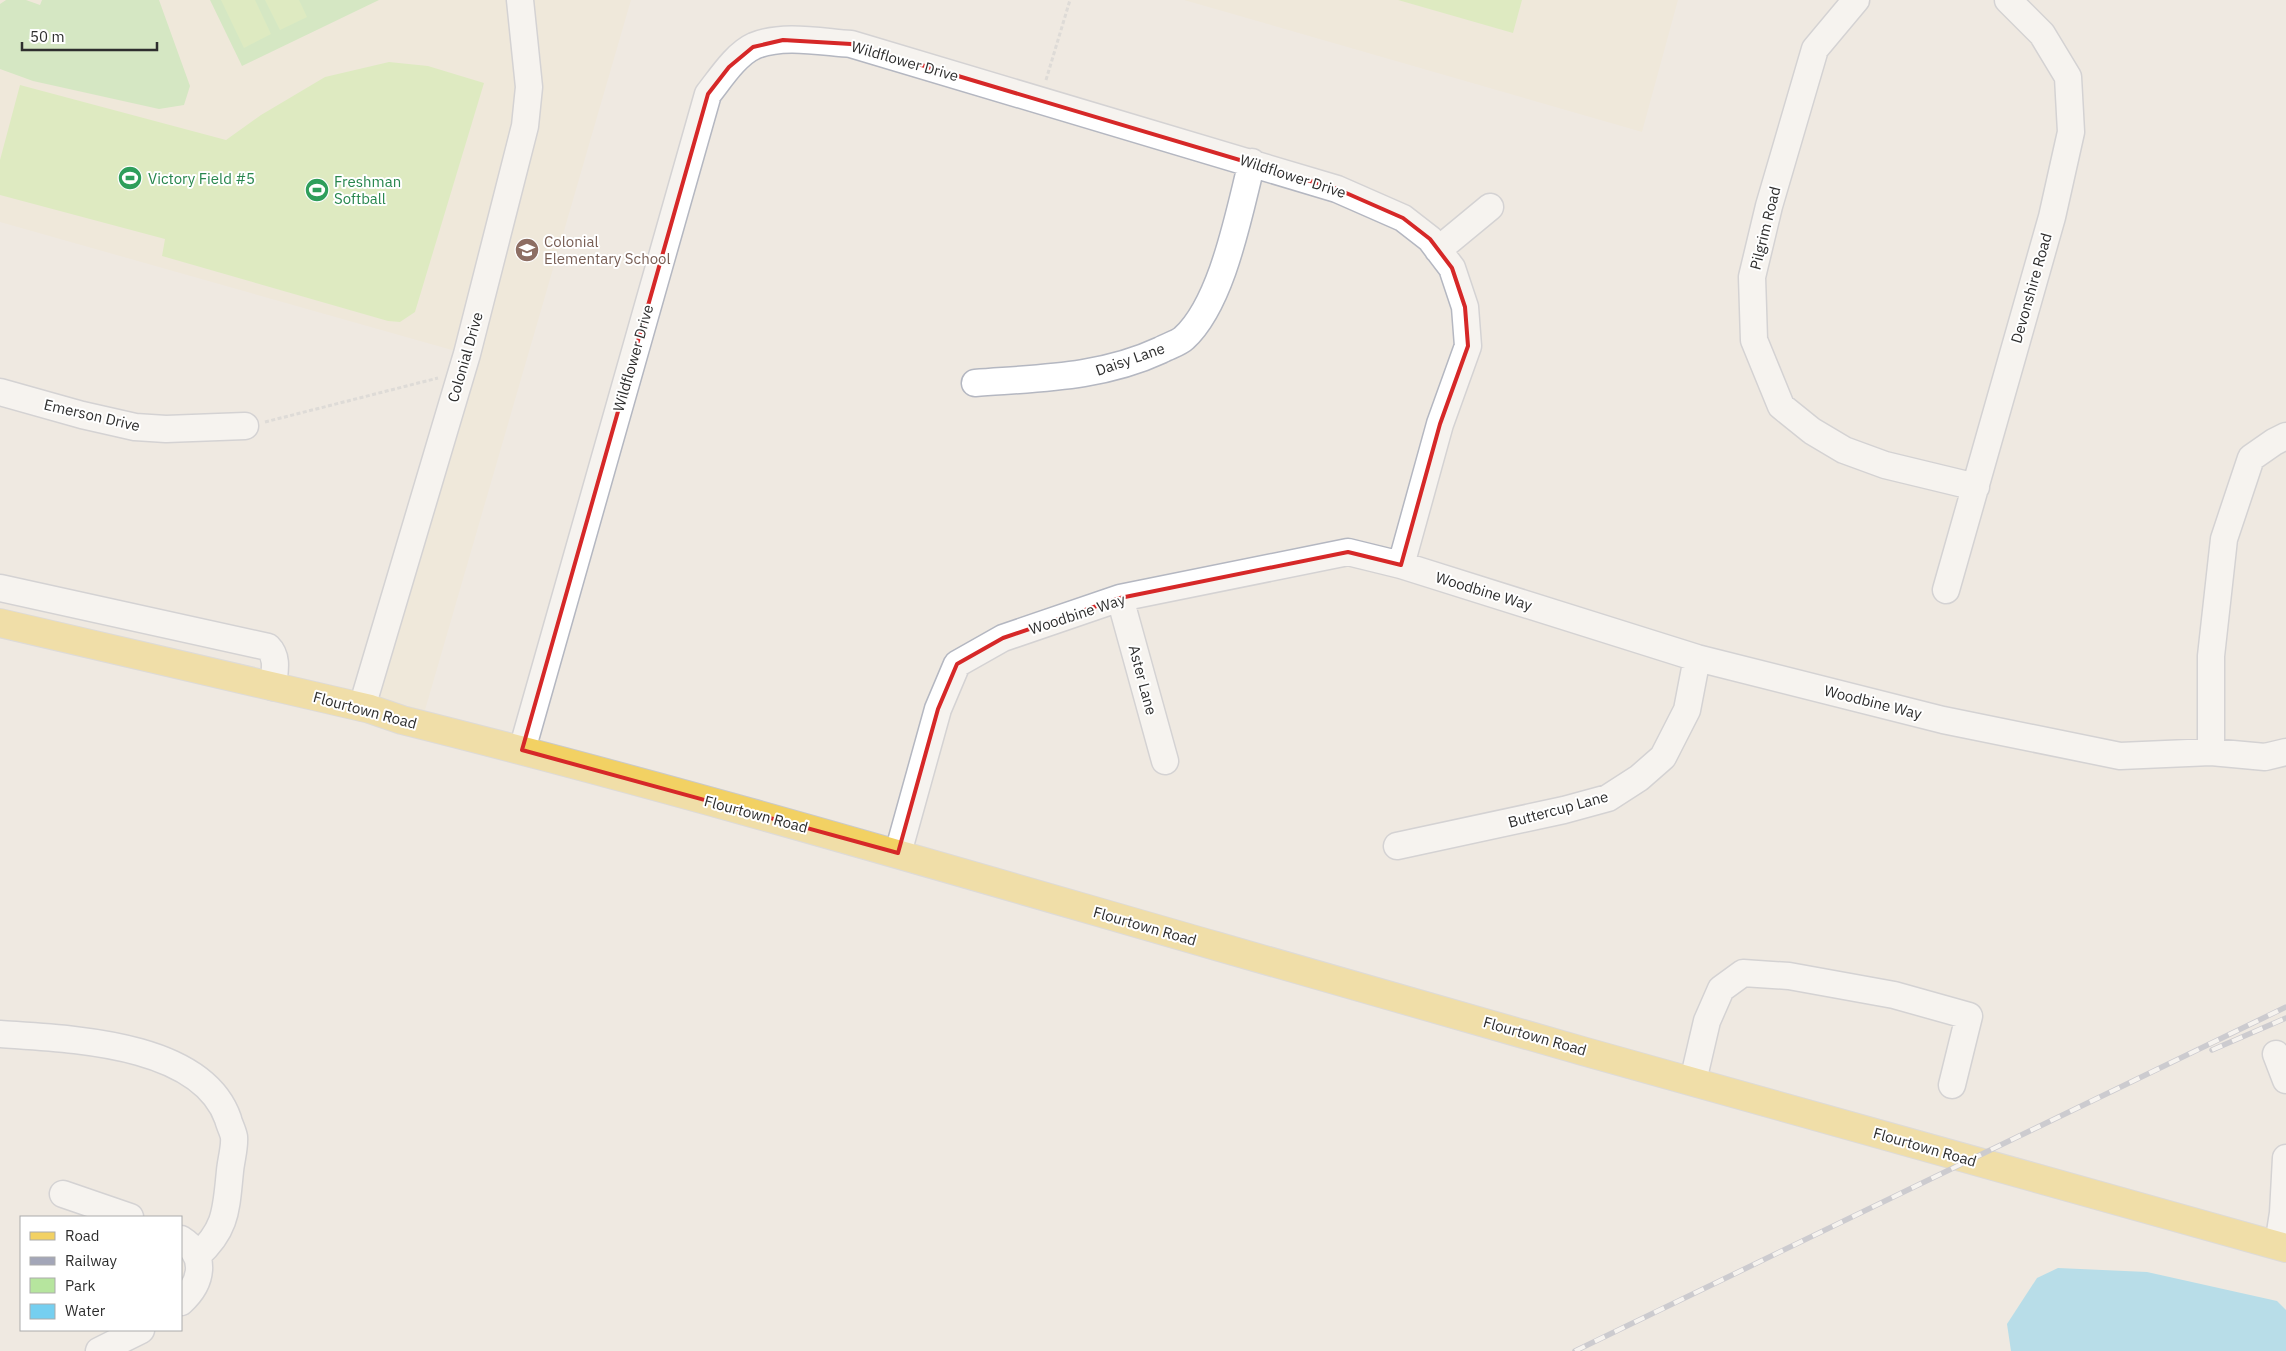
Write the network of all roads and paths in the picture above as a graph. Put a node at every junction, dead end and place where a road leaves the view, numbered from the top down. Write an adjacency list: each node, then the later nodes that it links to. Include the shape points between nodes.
1 (520, 0): 9 (street, Colonial Drive, via 529,87 525,126)
2 (1070, 0): 5 (path)
3 (1856, 0): 14 (street, Pilgrim Road, via 1815,49 1769,206 1752,277 1754,340 1781,406 1812,431 1844,450 1885,465)
4 (2008, 0): 14 (street, Devonshire Road, via 2042,34 2068,77 2071,132 2052,217)
5 (1040, 100): 6 (street, Wildflower Drive); 23 (street, Wildflower Drive, via 851,44 783,40 753,47 708,94)
6 (1252, 162): 8 (street, Wildflower Drive, via 1337,189 1403,218 1430,239); 10 (street, Daisy Lane, via 1227,260 1206,308 1184,339 1146,356 1091,373)
7 (1490, 207): 8 (street)
8 (1438, 250): 15 (street, Wildflower Drive, via 1452,268 1465,307 1468,346 1440,424)
9 (461, 372): 12 (path); 22 (street, Colonial Drive)
10 (975, 383)
11 (0, 392): 12 (street, Emerson Drive, via 135,427)
12 (245, 426)
13 (2286, 436): 24 (street, via 2251,458 2224,539 2211,656)
14 (1976, 487): 17 (street, Devonshire Road)
15 (1401, 565): 18 (street, Woodbine Way, via 1348,552); 20 (street, Woodbine Way)
16 (0, 588): 21 (street, via 268,648 274,652 276,661)
17 (1946, 590)
18 (1120, 598): 26 (street, Aster Lane); 28 (street, Woodbine Way, via 1003,638 958,664 938,710)
19 (0, 623): 21 (main road, Flourtown Road)
20 (1697, 658): 24 (street, Woodbine Way, via 1943,720 2120,756); 27 (street, Buttercup Lane, via 1687,710 1663,757 1608,798)
21 (273, 687): 22 (main road, Flourtown Road)
22 (362, 707): 23 (main road, Flourtown Road)
23 (522, 750): 28 (main road, Flourtown Road)
24 (2210, 752): 25 (street, Woodbine Way, via 2264,757)
25 (2286, 752)
26 (1165, 762)
27 (1397, 846)
28 (898, 853): 32 (main road, Flourtown Road)
29 (0, 1034): 38 (street, via 62,1039 136,1051 182,1068 206,1085 224,1109 234,1136 222,1226 211,1243)
30 (2276, 1054): 31 (street)
31 (2286, 1080)
32 (1693, 1081): 33 (street, via 1707,1021 1721,989 1743,973 1789,976 1894,995 1969,1016); 37 (main road, Flourtown Road)
33 (1952, 1085)
34 (2286, 1158): 37 (street)
35 (62, 1194): 36 (street)
36 (127, 1216)
37 (2282, 1247)
38 (189, 1248): 39 (street, via 199,1274 195,1288)
39 (182, 1301)
40 (139, 1331): 41 (street)
41 (99, 1351)

